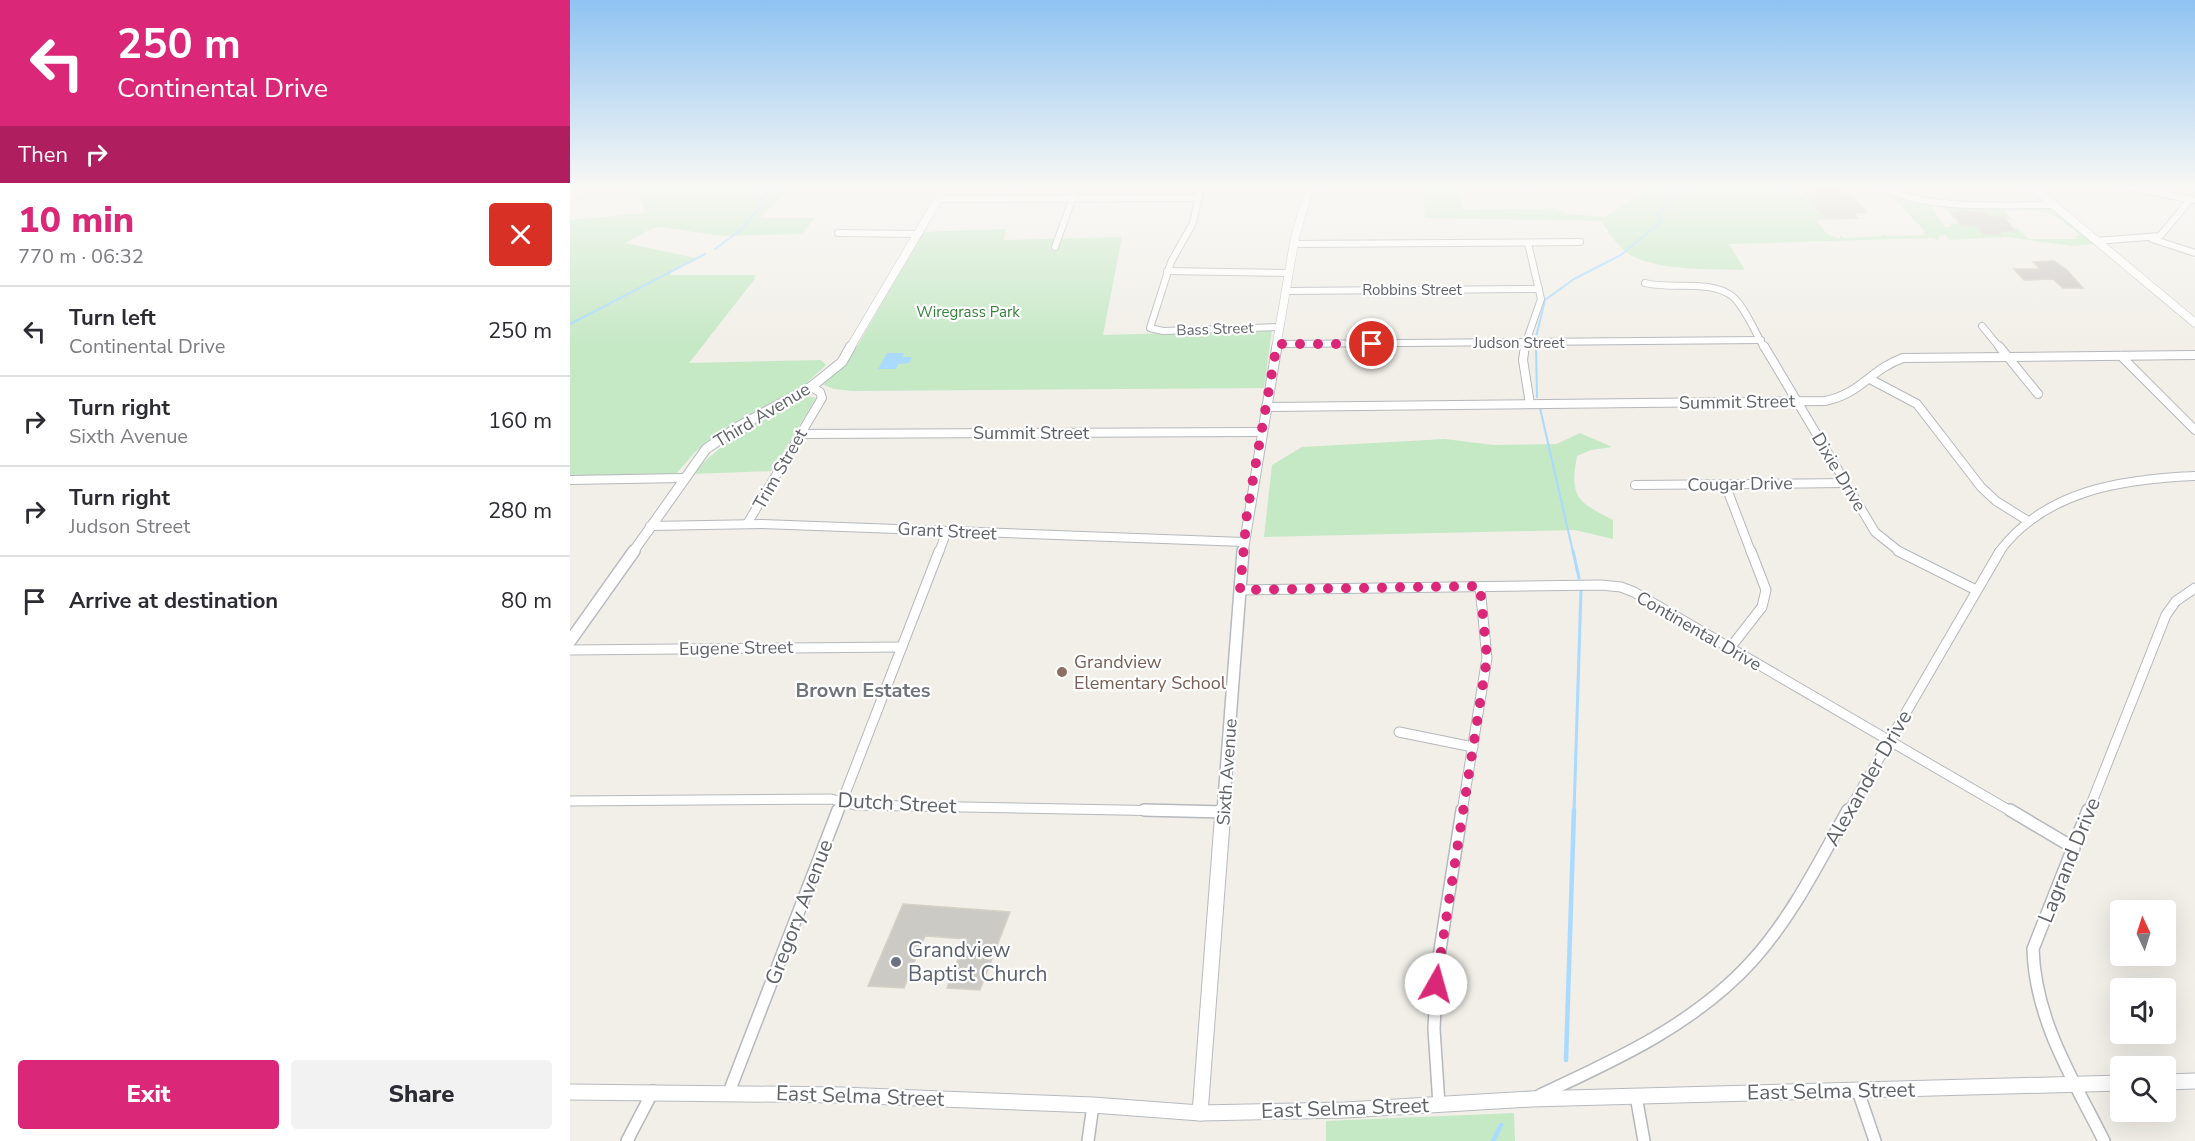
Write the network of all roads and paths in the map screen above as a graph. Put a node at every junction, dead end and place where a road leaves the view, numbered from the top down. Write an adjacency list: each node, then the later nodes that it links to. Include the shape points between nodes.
1 (916, 239): 28 (street, Third Avenue, via 846,356)
2 (1058, 239): 11 (street)
3 (1186, 239): 13 (street)
4 (1295, 239): 10 (street, Sixth Avenue)
5 (2129, 239): 7 (street)
6 (2156, 239): 12 (street)
7 (2096, 241): 18 (street)
8 (1580, 242): 9 (street)
9 (1528, 243): 10 (street); 16 (street)
10 (1294, 244): 14 (street, Sixth Avenue)
11 (1055, 247)
12 (2195, 253)
13 (1167, 271): 14 (street); 20 (street, Bass Street, via 1150,328 1163,331)
14 (1289, 273): 17 (street, Sixth Avenue)
15 (1645, 283): 21 (street, Dixie Drive, via 1727,293 1736,300)
16 (1539, 289): 17 (street, Robbins Street); 22 (street, via 1541,299)
17 (1286, 291): 20 (street, Sixth Avenue)
18 (2195, 323)
19 (1982, 326): 26 (street)
20 (1280, 327): 23 (street, Sixth Avenue)
21 (1761, 340): 22 (street, Judson Street); 30 (street, Dixie Drive)
22 (1526, 342): 23 (street, Judson Street); 31 (street, via 1524,371)
23 (1277, 344): 32 (street, Sixth Avenue)
24 (2195, 355): 25 (street, Summit Street)
25 (2121, 356): 26 (street, Summit Street); 33 (street)
26 (2007, 357): 27 (street, Summit Street, via 1903,358 1883,365); 29 (street)
27 (1869, 379): 30 (street, Summit Street, via 1858,391 1840,399); 42 (street, via 1921,408 1981,487)
28 (811, 387): 35 (street, Trim Street, via 822,398); 36 (street, Third Avenue, via 714,443)
29 (2038, 394)
30 (1797, 401): 31 (street, Summit Street); 39 (street, Dixie Drive)
31 (1530, 404): 32 (street, Summit Street)
32 (1266, 407): 34 (street, Sixth Avenue)
33 (2195, 430)
34 (1261, 432): 35 (street, Summit Street); 46 (street, Sixth Avenue)
35 (801, 434): 43 (street, Trim Street)
36 (683, 478): 38 (street); 44 (street, Third Avenue)
37 (2193, 478): 42 (street, Alexander Drive, via 2141,479 2100,487 2060,501)
38 (570, 480)
39 (1846, 483): 40 (street, Cougar Drive); 50 (street, Dixie Drive, via 1872,527 1890,546)
40 (1725, 484): 41 (street, Cougar Drive); 53 (street, via 1766,590 1762,607)
41 (1635, 485)
42 (2028, 521): 50 (street, Alexander Drive, via 2007,542)
43 (747, 524): 44 (street, Grant Street); 45 (street, Grant Street)
44 (650, 526): 51 (street, Third Avenue)
45 (947, 531): 46 (street, Grant Street); 52 (street, Gregory Avenue)
46 (1244, 542): 49 (street, Sixth Avenue)
47 (1480, 586): 49 (street, Continental Drive); 53 (street, Continental Drive, via 1620,587); 57 (street, via 1487,658)
48 (2195, 588): 61 (street, Lagrand Drive, via 2176,601 2166,615)
49 (1240, 590): 60 (street, Sixth Avenue)
50 (1976, 590): 56 (street, Alexander Drive)
51 (570, 641)
52 (902, 647): 54 (street, Eugene Street); 59 (street, Gregory Avenue)
53 (1730, 648): 56 (street, Continental Drive)
54 (570, 650)
55 (1399, 732): 57 (street)
56 (1889, 741): 61 (street, Continental Drive); 71 (street, Alexander Drive, via 1799,896 1746,967 1668,1030)
57 (1473, 747): 73 (street, via 1437,969 1434,1029)
58 (570, 801): 59 (street, Dutch Street)
59 (842, 802): 60 (street, Dutch Street); 69 (street, Gregory Avenue)
60 (1224, 812): 74 (street, Sixth Avenue)
61 (2074, 848): 65 (street, Lagrand Drive, via 2033,949 2032,964 2037,998)
62 (2176, 1082): 63 (street)
63 (2195, 1082)
64 (2110, 1083): 65 (street, East Selma Street)
65 (2076, 1084): 67 (street, East Selma Street); 79 (street, Lagrand Drive)
66 (652, 1091): 68 (street, East Selma Street); 69 (street, East Selma Street); 75 (street)
67 (1858, 1091): 70 (street, East Selma Street); 78 (street)
68 (570, 1092)
69 (729, 1092): 72 (street, East Selma Street)
70 (1636, 1096): 71 (street, East Selma Street); 77 (street)
71 (1531, 1099): 73 (street, East Selma Street)
72 (1093, 1105): 74 (street, East Selma Street); 76 (street)
73 (1439, 1105): 74 (street, East Selma Street)
74 (1200, 1113)
75 (627, 1141)
76 (1088, 1141)
77 (1644, 1141)
78 (1875, 1141)
79 (2104, 1141)

